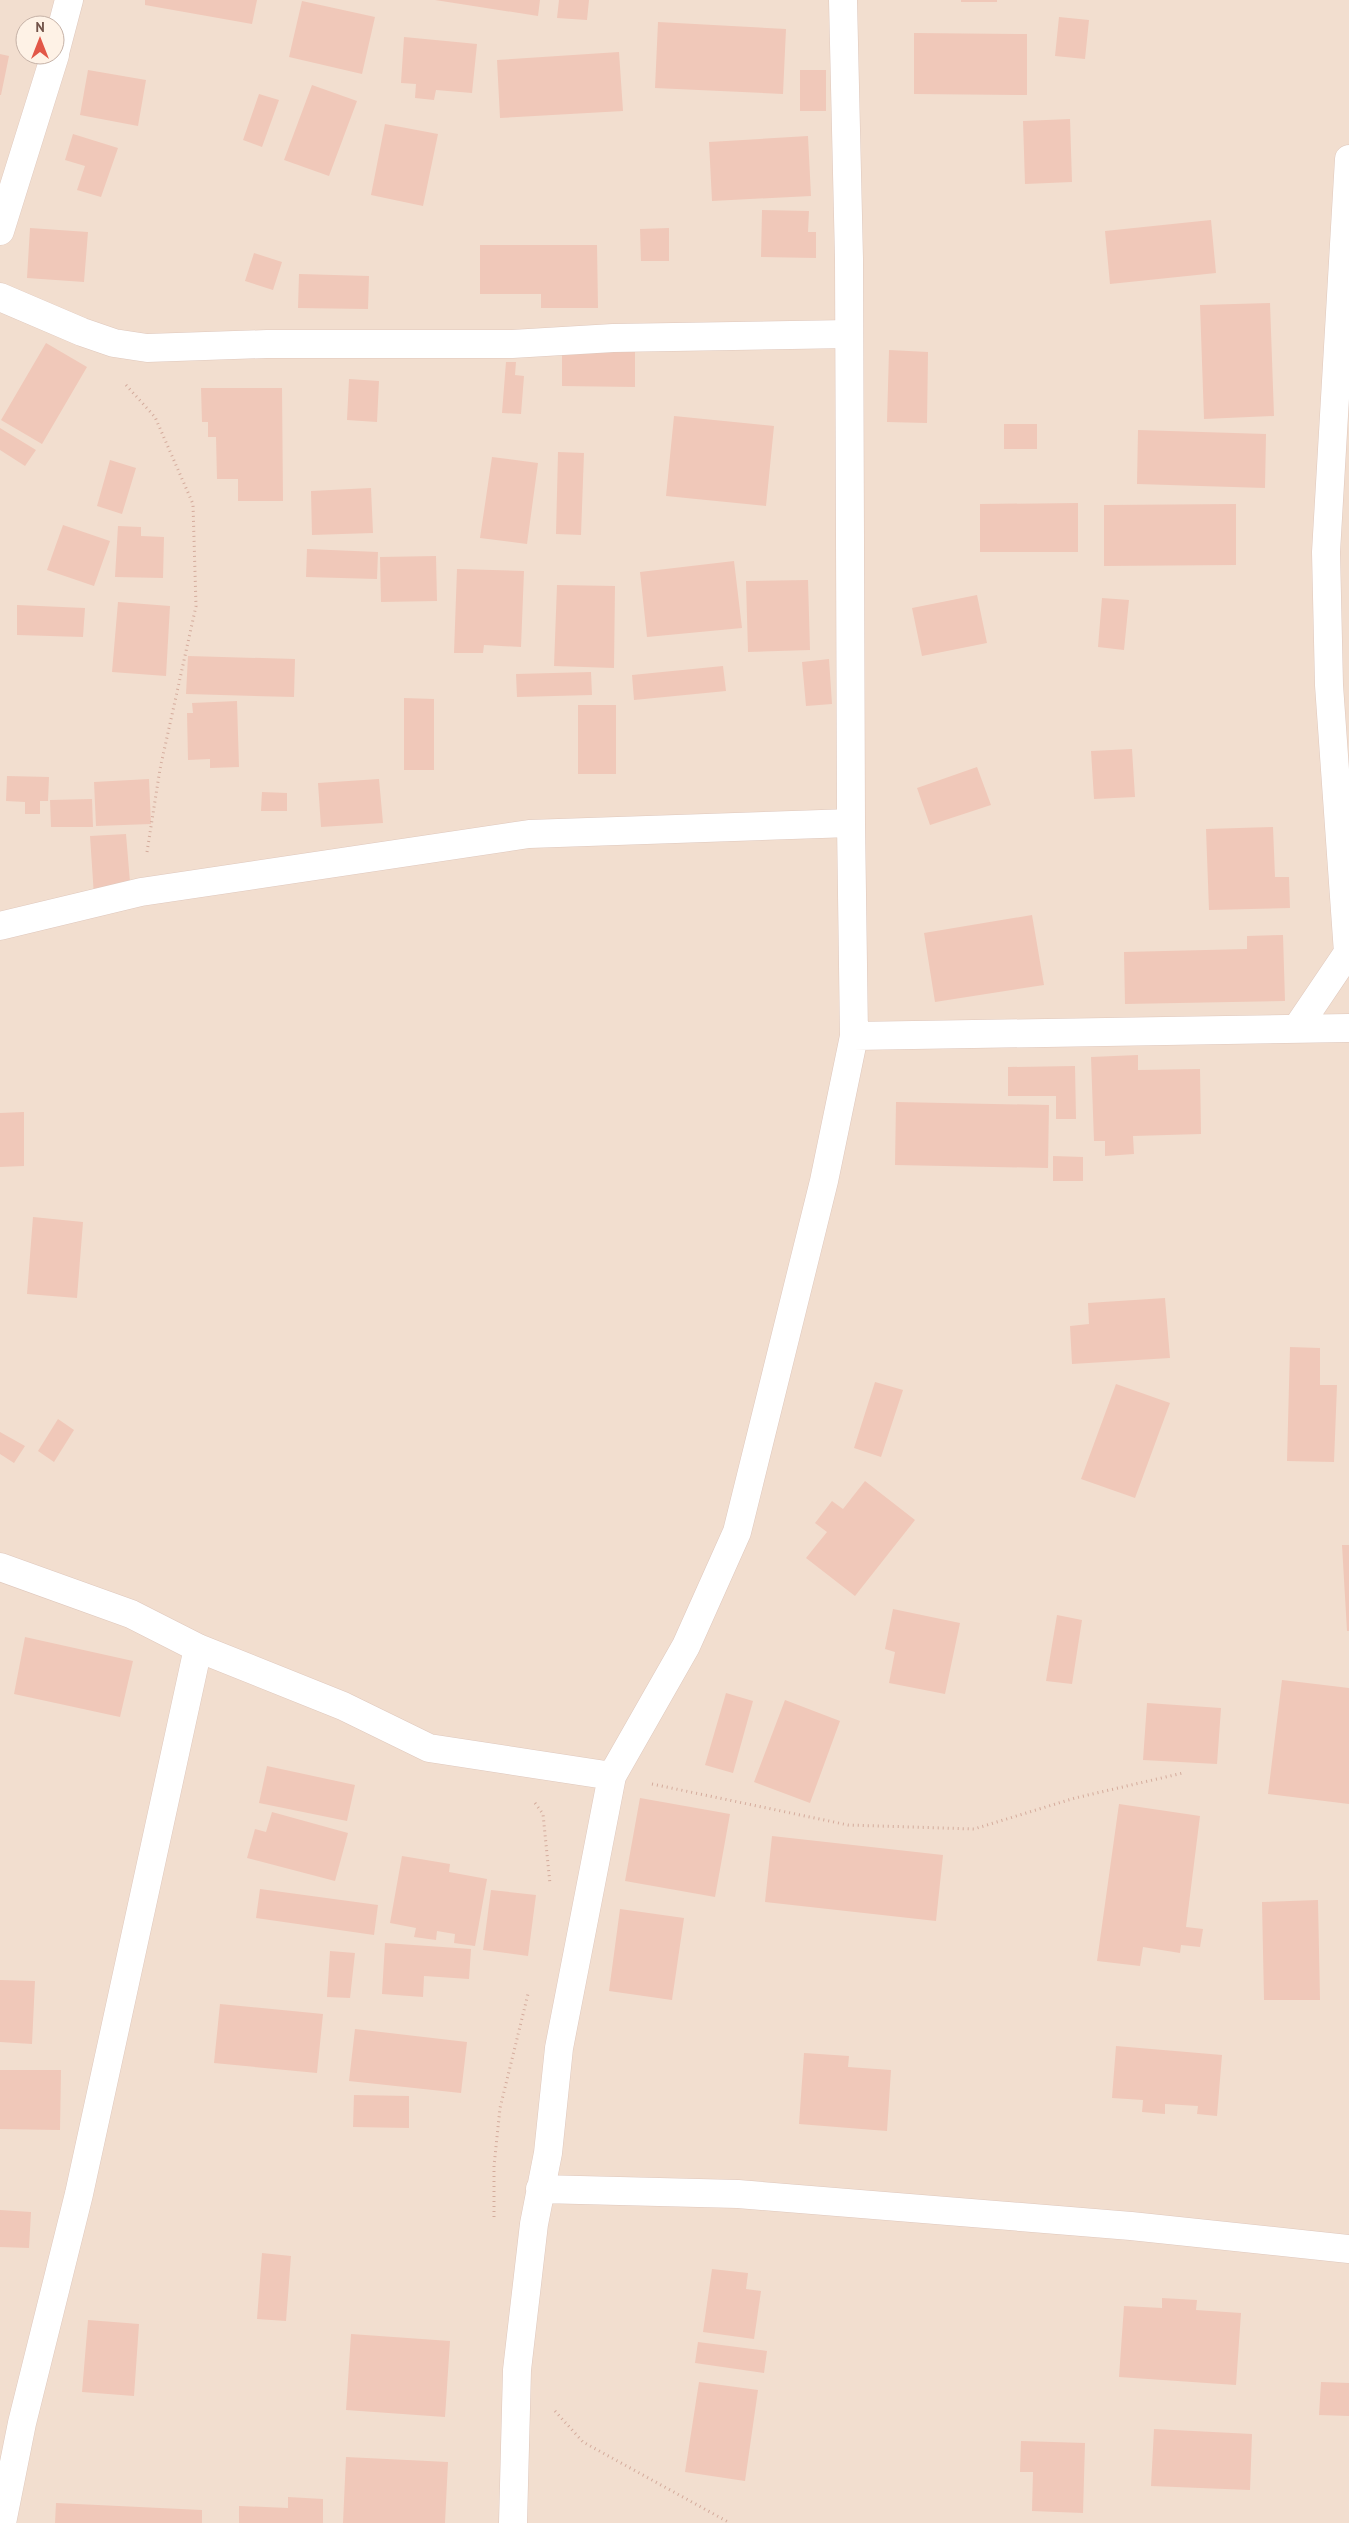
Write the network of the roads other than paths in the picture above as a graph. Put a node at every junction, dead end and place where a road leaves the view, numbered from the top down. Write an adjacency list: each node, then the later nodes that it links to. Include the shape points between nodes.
1 (69, 0): 3 (street)
2 (843, 0): 8 (street)
3 (65, 15)
4 (52, 65): 6 (street)
5 (1349, 159): 11 (street, via 1326,552 1328,684)
6 (0, 231)
7 (0, 298): 8 (street, via 114,343 147,348 276,344 512,344 613,338)
8 (849, 334): 9 (street)
9 (851, 823): 10 (street, via 530,834 141,892); 14 (street)
10 (0, 926)
11 (1348, 952): 12 (street)
12 (1297, 1028): 13 (street); 14 (street)
13 (1349, 1028)
14 (854, 1036): 17 (street, via 824,1181 737,1532 686,1646)
15 (0, 1567): 16 (street, via 131,1614)
16 (198, 1648): 17 (street, via 343,1706 429,1748); 20 (street, via 80,2194 22,2423)
17 (612, 1776): 18 (street, via 560,2048 548,2153)
18 (540, 2189): 19 (street, via 738,2194 1131,2226); 21 (street, via 517,2370)
19 (1349, 2249)
20 (2, 2523)
21 (513, 2523)

